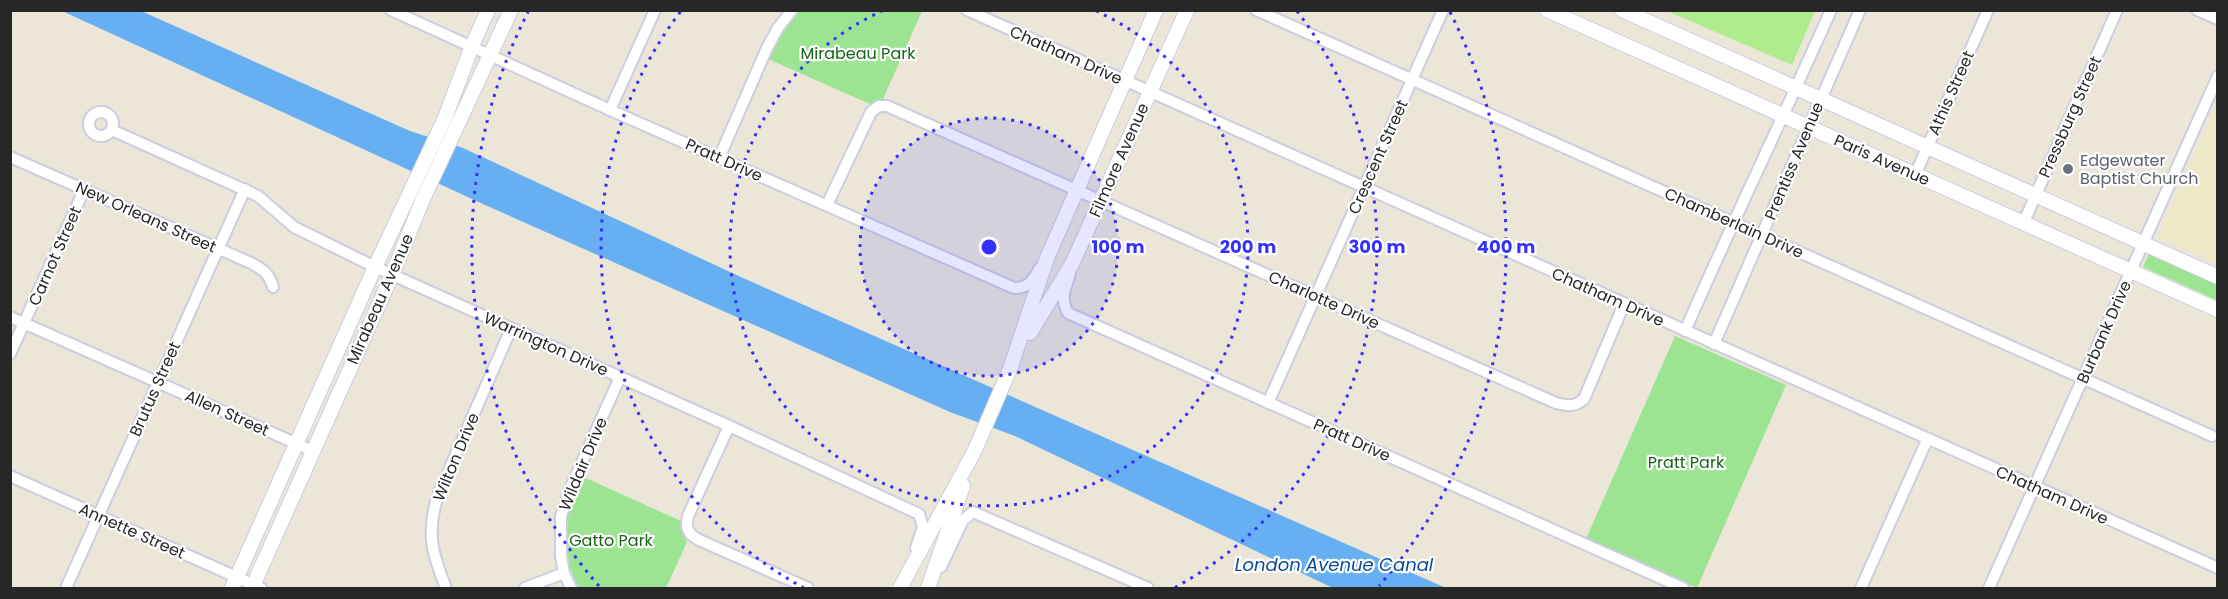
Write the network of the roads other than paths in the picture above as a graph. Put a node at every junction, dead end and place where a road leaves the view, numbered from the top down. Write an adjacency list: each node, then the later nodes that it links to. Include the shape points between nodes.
1 (391, 10): 19 (street, Pratt Drive)
2 (488, 10): 19 (street, Mirabeau Avenue)
3 (510, 10): 20 (street, Mirabeau Avenue)
4 (655, 10): 27 (street)
5 (792, 10): 34 (street, via 767,48)
6 (967, 10): 22 (street, Chatham Drive)
7 (1156, 10): 22 (street, Filmore Avenue)
8 (1187, 10): 25 (street, Filmore Avenue)
9 (1256, 10): 23 (street, Chamberlain Drive)
10 (1443, 10): 23 (street, Crescent Street)
11 (1547, 10): 28 (street, Paris Avenue)
12 (1622, 10): 24 (street, Paris Avenue)
13 (1831, 10): 24 (street, Prentiss Avenue)
14 (1860, 10): 26 (street, Prentiss Avenue)
15 (1988, 10): 32 (street, Athis Street)
16 (2117, 10): 41 (street, Pressburg Street)
17 (2197, 10): 18 (street)
18 (2217, 19)
19 (472, 46): 20 (street, Pratt Drive); 29 (street, Mirabeau Avenue)
20 (490, 55): 27 (street, Pratt Drive); 29 (street, Mirabeau Avenue)
21 (2217, 76): 47 (street, Burbank Drive)
22 (1125, 81): 25 (street, Chatham Drive); 39 (street, Filmore Avenue)
23 (1412, 81): 36 (street, Crescent Street); 44 (street, Chamberlain Drive)
24 (1797, 88): 26 (street, Paris Avenue); 28 (street, Prentiss Avenue)
25 (1150, 93): 36 (street, Chatham Drive); 42 (street, Filmore Avenue)
26 (1821, 98): 30 (street, Prentiss Avenue); 32 (street, Paris Avenue)
27 (610, 110): 34 (street, Pratt Drive)
28 (1784, 116): 30 (street, Paris Avenue); 44 (street, Prentiss Avenue)
29 (451, 120): 40 (street, Mirabeau Avenue)
30 (1808, 127): 35 (street, Paris Avenue); 46 (street, Prentiss Avenue)
31 (112, 130): 37 (street, Warrington Drive)
32 (1928, 146): 35 (street, Athis Street); 41 (street, Paris Avenue)
33 (10, 157): 38 (street, New Orleans Street)
34 (719, 158): 43 (street, Pratt Drive)
35 (1915, 175): 45 (street, Paris Avenue)
36 (1364, 188): 56 (street, Crescent Street); 57 (street, Chatham Drive)
37 (245, 189): 48 (street, Brutus Street); 51 (street, Warrington Drive, via 294,227)
38 (84, 190): 48 (street, New Orleans Street); 60 (street, Carnot Street)
39 (1077, 190): 42 (street, Charlotte Drive); 43 (street, Charlotte Drive, via 898,110 879,106 864,124); 49 (street, Filmore Avenue)
40 (417, 196): 51 (street, Mirabeau Avenue); 53 (street, Mirabeau Avenue)
41 (2035, 196): 45 (street, Pressburg Street); 47 (street, Paris Avenue)
42 (1101, 201): 50 (street, Filmore Avenue); 56 (street, Charlotte Drive)
43 (827, 205): 49 (street, Pratt Drive, via 1014,288 1029,285)
44 (1732, 222): 46 (street, Chamberlain Drive); 62 (street, Prentiss Avenue)
45 (2023, 224): 52 (street, Paris Avenue)
46 (1762, 235): 63 (street, Prentiss Avenue); 67 (street, Chamberlain Drive)
47 (2143, 244): 52 (street, Burbank Drive); 54 (street, Paris Avenue)
48 (218, 249): 55 (street, New Orleans Street, via 265,271); 68 (street, Brutus Street)
49 (1047, 258): 65 (street, Filmore Avenue)
50 (1072, 264): 65 (street, Filmore Avenue); 69 (street, Pratt Drive, via 1062,297 1068,313)
51 (375, 267): 53 (street, Warrington Drive); 73 (street, Mirabeau Avenue)
52 (2130, 272): 58 (street, Paris Avenue); 67 (street, Burbank Drive)
53 (392, 274): 61 (street, Warrington Drive); 74 (street, Mirabeau Avenue)
54 (2217, 277)
55 (273, 286)
56 (1316, 296): 57 (street, Charlotte Drive, via 1567,406 1577,405 1590,389); 69 (street, Crescent Street)
57 (1624, 304): 62 (street, Chatham Drive)
58 (2217, 310)
59 (10, 317): 60 (street, Allen Street)
60 (24, 323): 64 (street, Carnot Street); 68 (street, Allen Street)
61 (511, 329): 66 (street, Warrington Drive); 84 (street, Wilton Drive, via 432,515 432,549)
62 (1685, 331): 63 (street, Chatham Drive)
63 (1714, 344): 72 (street, Chatham Drive)
64 (10, 354)
65 (1010, 369): 75 (street, Filmore Avenue)
66 (620, 377): 70 (street, Warrington Drive); 80 (street, Wildair Drive, via 561,516)
67 (2083, 378): 71 (street, Chamberlain Drive); 77 (street, Burbank Drive)
68 (158, 382): 73 (street, Allen Street); 78 (street, Brutus Street)
69 (1268, 403): 91 (street, Pratt Drive)
70 (729, 426): 87 (street, via 688,516 688,531 699,540); 88 (street, Warrington Drive, via 919,514 923,527)
71 (2212, 436)
72 (1927, 440): 77 (street, Chatham Drive); 92 (street)
73 (296, 444): 74 (street, Allen Street); 81 (street, Mirabeau Avenue)
74 (313, 451): 82 (street, Mirabeau Avenue)
75 (974, 452): 88 (street, Filmore Avenue); 89 (street, Filmore Avenue)
76 (10, 476): 78 (street, Annette Street)
77 (2035, 487): 79 (street, Chatham Drive); 93 (street, Burbank Drive)
78 (99, 516): 81 (street, Annette Street); 83 (street, Brutus Street)
79 (2217, 568)
80 (564, 573): 85 (street); 86 (street, Wildair Drive)
81 (234, 583): 82 (street, Annette Street)
82 (255, 587)
83 (66, 588)
84 (446, 588)
85 (525, 588)
86 (571, 588)
87 (808, 588)
88 (903, 588)
89 (929, 588): 90 (street, via 963,520 973,512)
90 (1148, 588)
91 (1683, 588)
92 (1861, 588)
93 (1989, 588)

